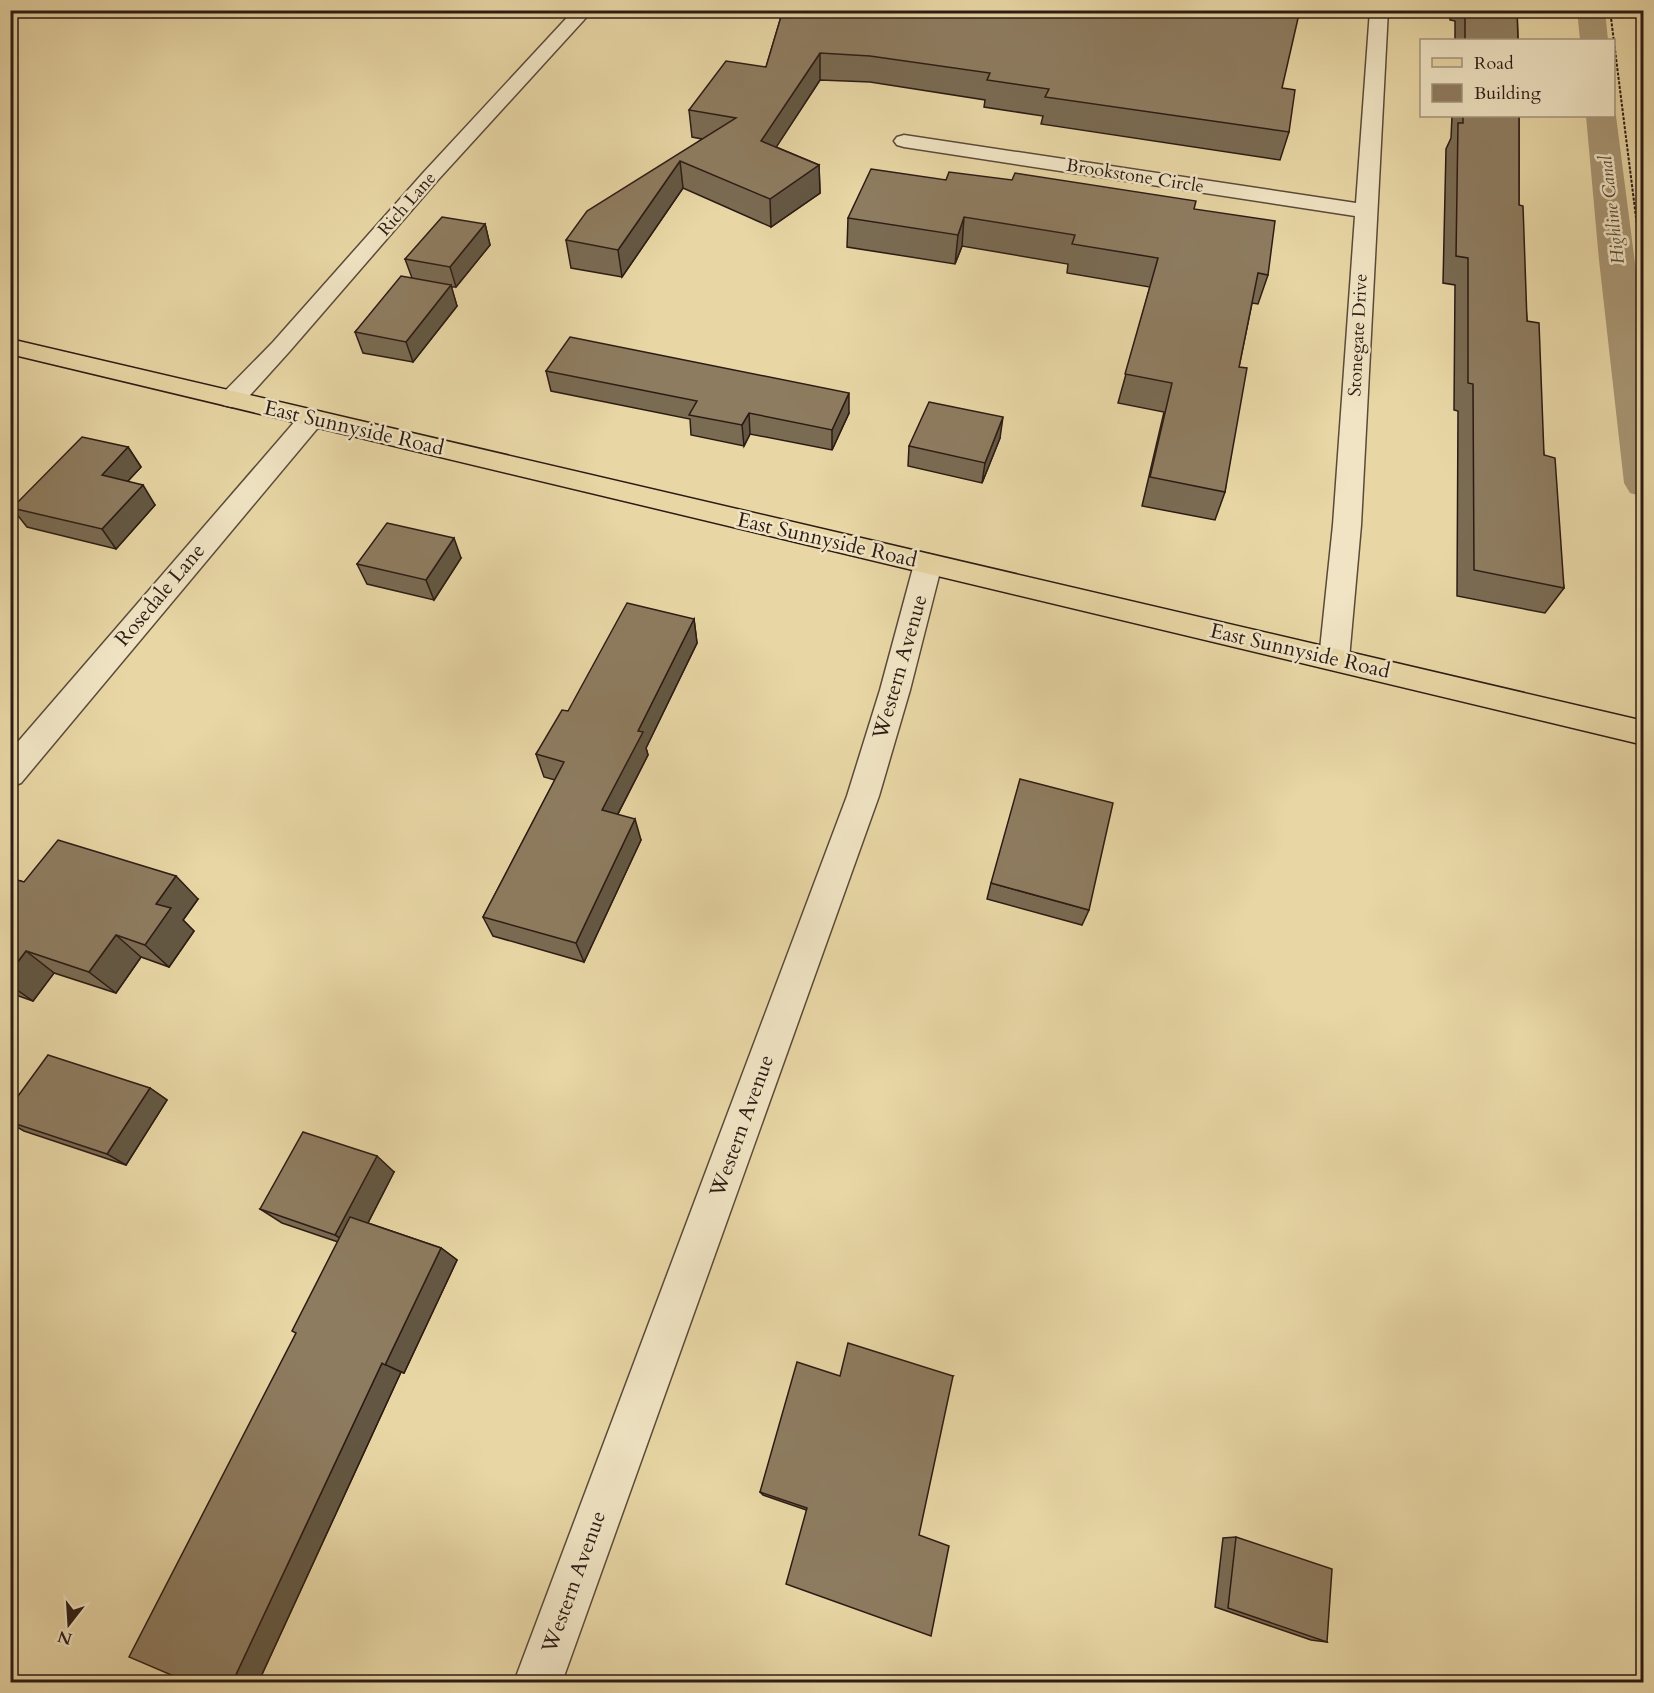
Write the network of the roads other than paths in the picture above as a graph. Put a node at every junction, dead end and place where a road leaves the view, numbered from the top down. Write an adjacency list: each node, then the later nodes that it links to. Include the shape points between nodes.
1 (584, 10): 6 (street, Rich Lane)
2 (1378, 10): 4 (street, Stonegate Drive)
3 (904, 141): 4 (street, Brookstone Circle)
4 (1365, 211): 9 (street, Stonegate Drive, via 1347,525)
5 (10, 346): 6 (main road, East Sunnyside Road)
6 (232, 399): 7 (main road, East Sunnyside Road)
7 (312, 418): 8 (main road, East Sunnyside Road); 11 (street, Rosedale Lane)
8 (928, 564): 9 (main road, East Sunnyside Road); 12 (street, Western Avenue, via 863,796)
9 (1334, 659): 10 (main road, East Sunnyside Road)
10 (1644, 733)
11 (10, 774)
12 (538, 1683)

